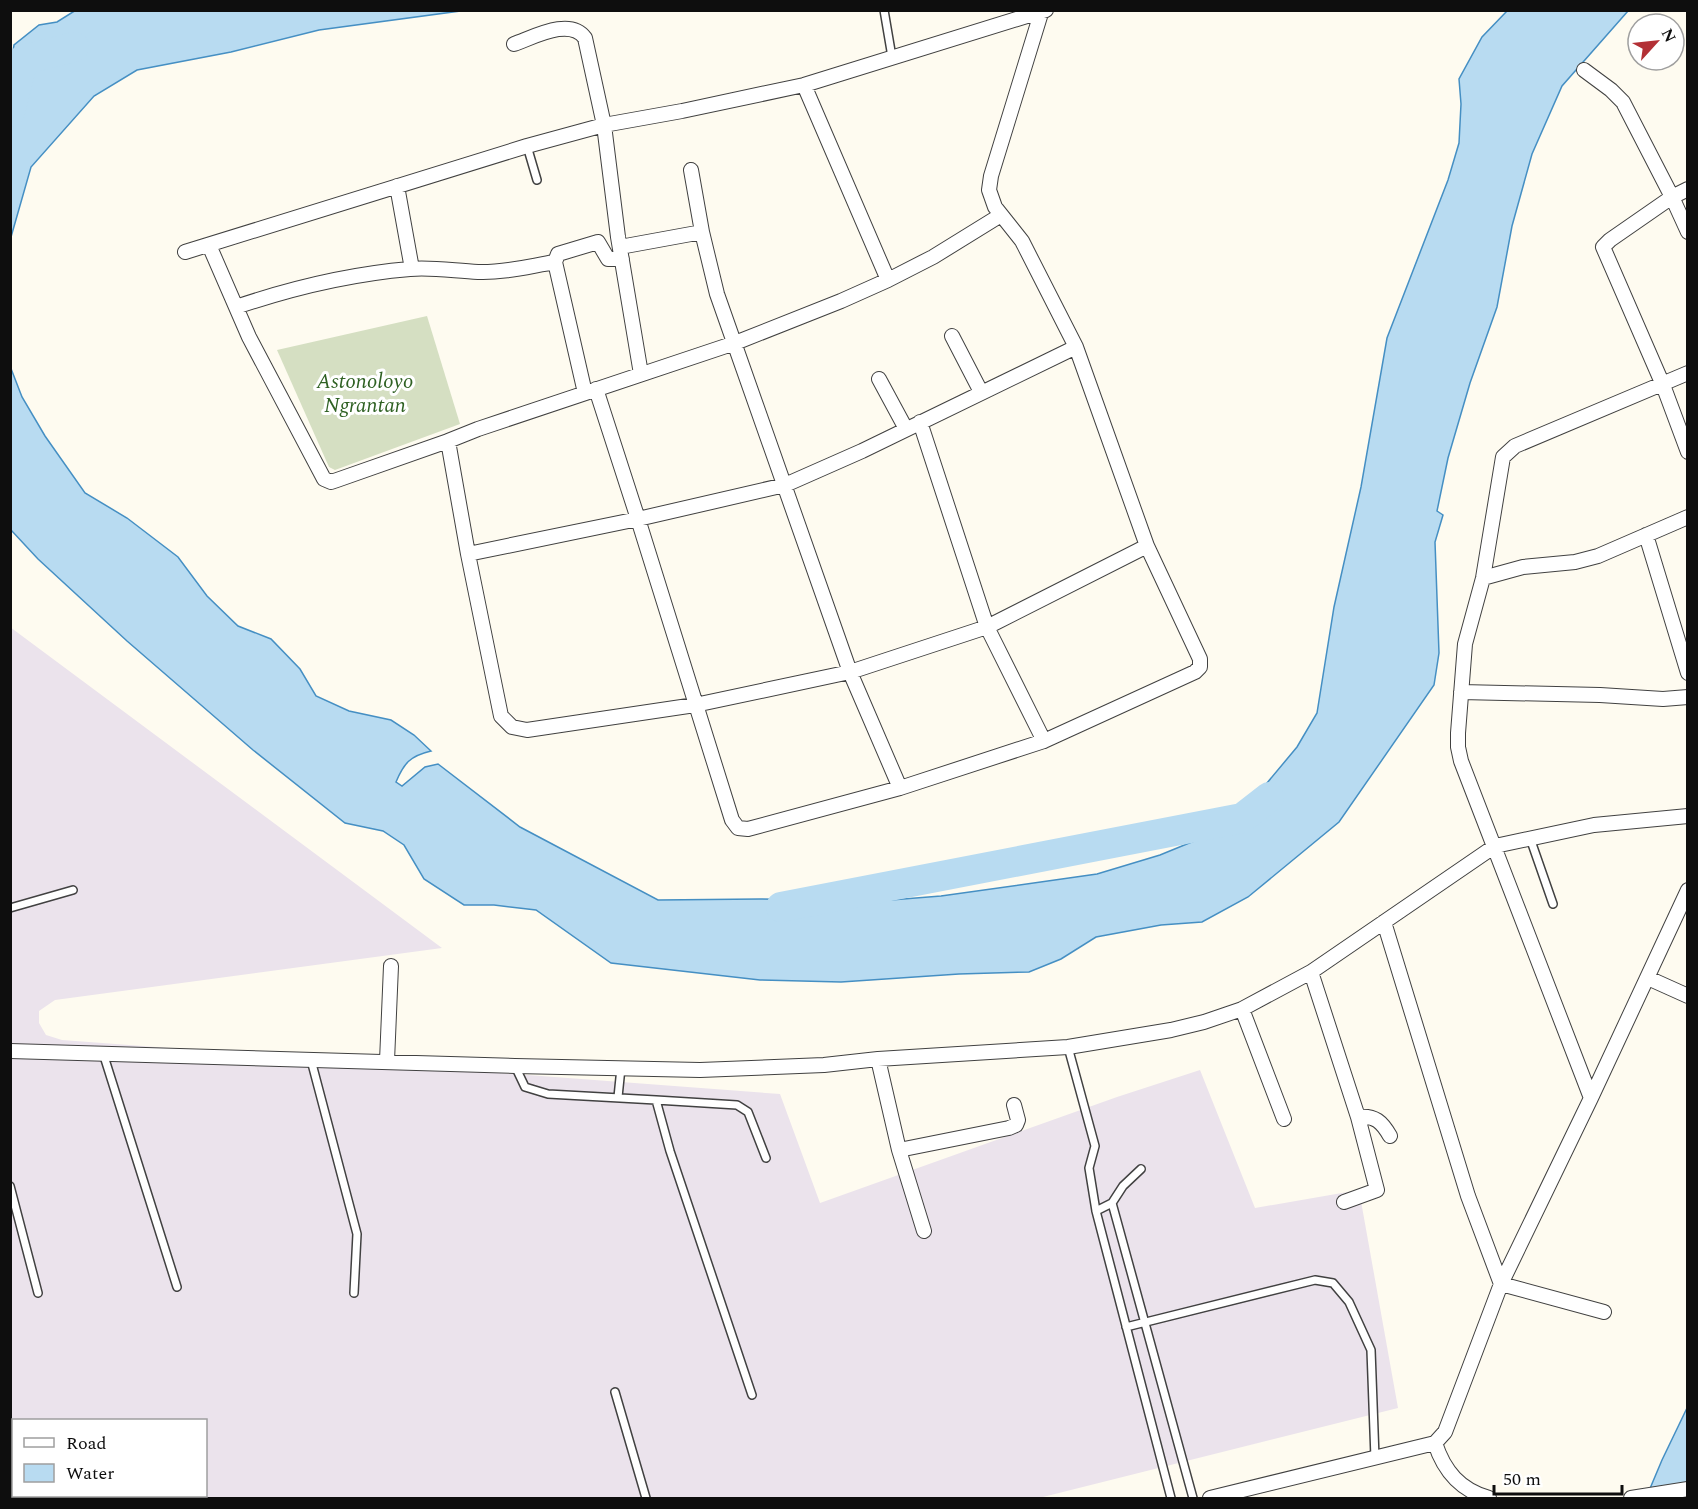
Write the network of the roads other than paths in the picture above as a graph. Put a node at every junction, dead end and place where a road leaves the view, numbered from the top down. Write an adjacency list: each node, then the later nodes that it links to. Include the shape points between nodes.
1 (884, 10): 4 (lane)
2 (1043, 11): 4 (street); 14 (street, via 991,176 991,200)
3 (514, 44): 7 (street, via 558,30 580,31 589,50)
4 (892, 57): 6 (street)
5 (1584, 70): 13 (street, via 1623,102)
6 (804, 85): 7 (street); 22 (street)
7 (604, 125): 8 (street); 19 (street)
8 (527, 146): 10 (lane); 11 (street)
9 (691, 170): 15 (street)
10 (537, 180)
11 (397, 186): 17 (street); 21 (street)
12 (1688, 189): 13 (street)
13 (1672, 197): 16 (street); 30 (street, via 1603,247)
14 (1001, 215): 22 (street); 26 (street, via 1022,241)
15 (702, 232): 19 (street); 25 (street, via 711,275)
16 (1688, 232)
17 (209, 245): 18 (street); 23 (street)
18 (185, 252)
19 (621, 253): 20 (street, via 608,260 598,242 565,250); 28 (street)
20 (555, 262): 21 (street, via 480,272); 31 (street)
21 (412, 269): 23 (street, via 323,281)
22 (888, 280): 25 (street)
23 (236, 307): 35 (street, via 324,479 331,482)
24 (952, 336): 32 (street)
25 (735, 343): 28 (street); 37 (street)
26 (1076, 347): 32 (street); 41 (street)
27 (1688, 373): 30 (street)
28 (641, 374): 31 (street)
29 (879, 379): 34 (street)
30 (1663, 385): 36 (street); 43 (street, via 1515,446 1503,457)
31 (590, 391): 35 (street); 39 (street)
32 (981, 392): 33 (street)
33 (920, 422): 34 (street); 44 (street)
34 (906, 429): 37 (street)
35 (448, 441): 42 (street)
36 (1688, 452)
37 (785, 485): 39 (street); 45 (street)
38 (1688, 517): 40 (street)
39 (638, 519): 42 (street); 49 (street)
40 (1646, 536): 43 (street, via 1575,562 1523,567); 46 (street)
41 (1147, 546): 44 (street); 50 (street, via 1200,659 1200,667 1184,678)
42 (468, 554): 49 (street, via 501,716 512,727 527,730)
43 (1483, 578): 47 (street, via 1465,644)
44 (987, 627): 45 (street); 50 (street)
45 (850, 672): 49 (street); 51 (street)
46 (1688, 673)
47 (1461, 692): 48 (street); 54 (street, via 1458,747)
48 (1688, 697)
49 (696, 705): 51 (street, via 732,820 738,828 748,829)
50 (1044, 741): 51 (street)
51 (900, 788)
52 (1688, 816): 53 (street, via 1594,825)
53 (1530, 838): 54 (street); 57 (lane)
54 (1495, 846): 59 (street); 74 (street)
55 (73, 890): 58 (lane)
56 (1688, 890): 62 (street)
57 (1552, 904)
58 (10, 908)
59 (1384, 922): 61 (street); 88 (street, via 1468,1196)
60 (391, 966): 70 (street)
61 (1311, 972): 64 (street); 77 (street)
62 (1648, 978): 63 (street); 74 (street)
63 (1688, 996)
64 (1242, 1009): 65 (street, via 1171,1030); 78 (street)
65 (1068, 1047): 68 (street); 86 (lane, via 1095,1146 1089,1168)
66 (10, 1051): 67 (street)
67 (103, 1053): 69 (street); 89 (lane)
68 (878, 1059): 72 (street, via 739,1068); 80 (street)
69 (311, 1060): 70 (street); 91 (lane, via 357,1234)
70 (387, 1061): 71 (street)
71 (515, 1066): 72 (street); 73 (lane, via 520,1080 532,1090)
72 (621, 1068): 73 (lane)
73 (618, 1097): 75 (lane)
74 (1591, 1098): 88 (street)
75 (656, 1100): 81 (lane, via 744,1108); 96 (lane)
76 (1014, 1105): 80 (street, via 1018,1120 1009,1128)
77 (1358, 1117): 79 (street, via 1378,1119); 84 (street, via 1377,1190)
78 (1284, 1119)
79 (1390, 1136)
80 (899, 1150): 87 (street)
81 (766, 1158)
82 (1141, 1169): 85 (lane)
83 (10, 1186): 90 (lane)
84 (1344, 1202)
85 (1112, 1203): 86 (lane); 93 (lane)
86 (1096, 1211): 94 (lane)
87 (924, 1231)
88 (1502, 1284): 92 (street); 97 (street, via 1445,1432)
89 (177, 1287)
90 (38, 1293)
91 (354, 1293)
92 (1604, 1312)
93 (1146, 1322): 94 (lane); 98 (lane, via 1315,1280 1333,1283 1349,1302 1371,1350); 102 (lane)
94 (1126, 1327): 101 (lane)
95 (615, 1392): 100 (lane)
96 (752, 1395)
97 (1435, 1443): 98 (street); 104 (street, via 1449,1474 1462,1486)
98 (1376, 1458): 103 (street)
99 (1688, 1490): 105 (street)
100 (646, 1498)
101 (1171, 1498)
102 (1193, 1498)
103 (1210, 1498)
104 (1489, 1498)
105 (1631, 1498)

